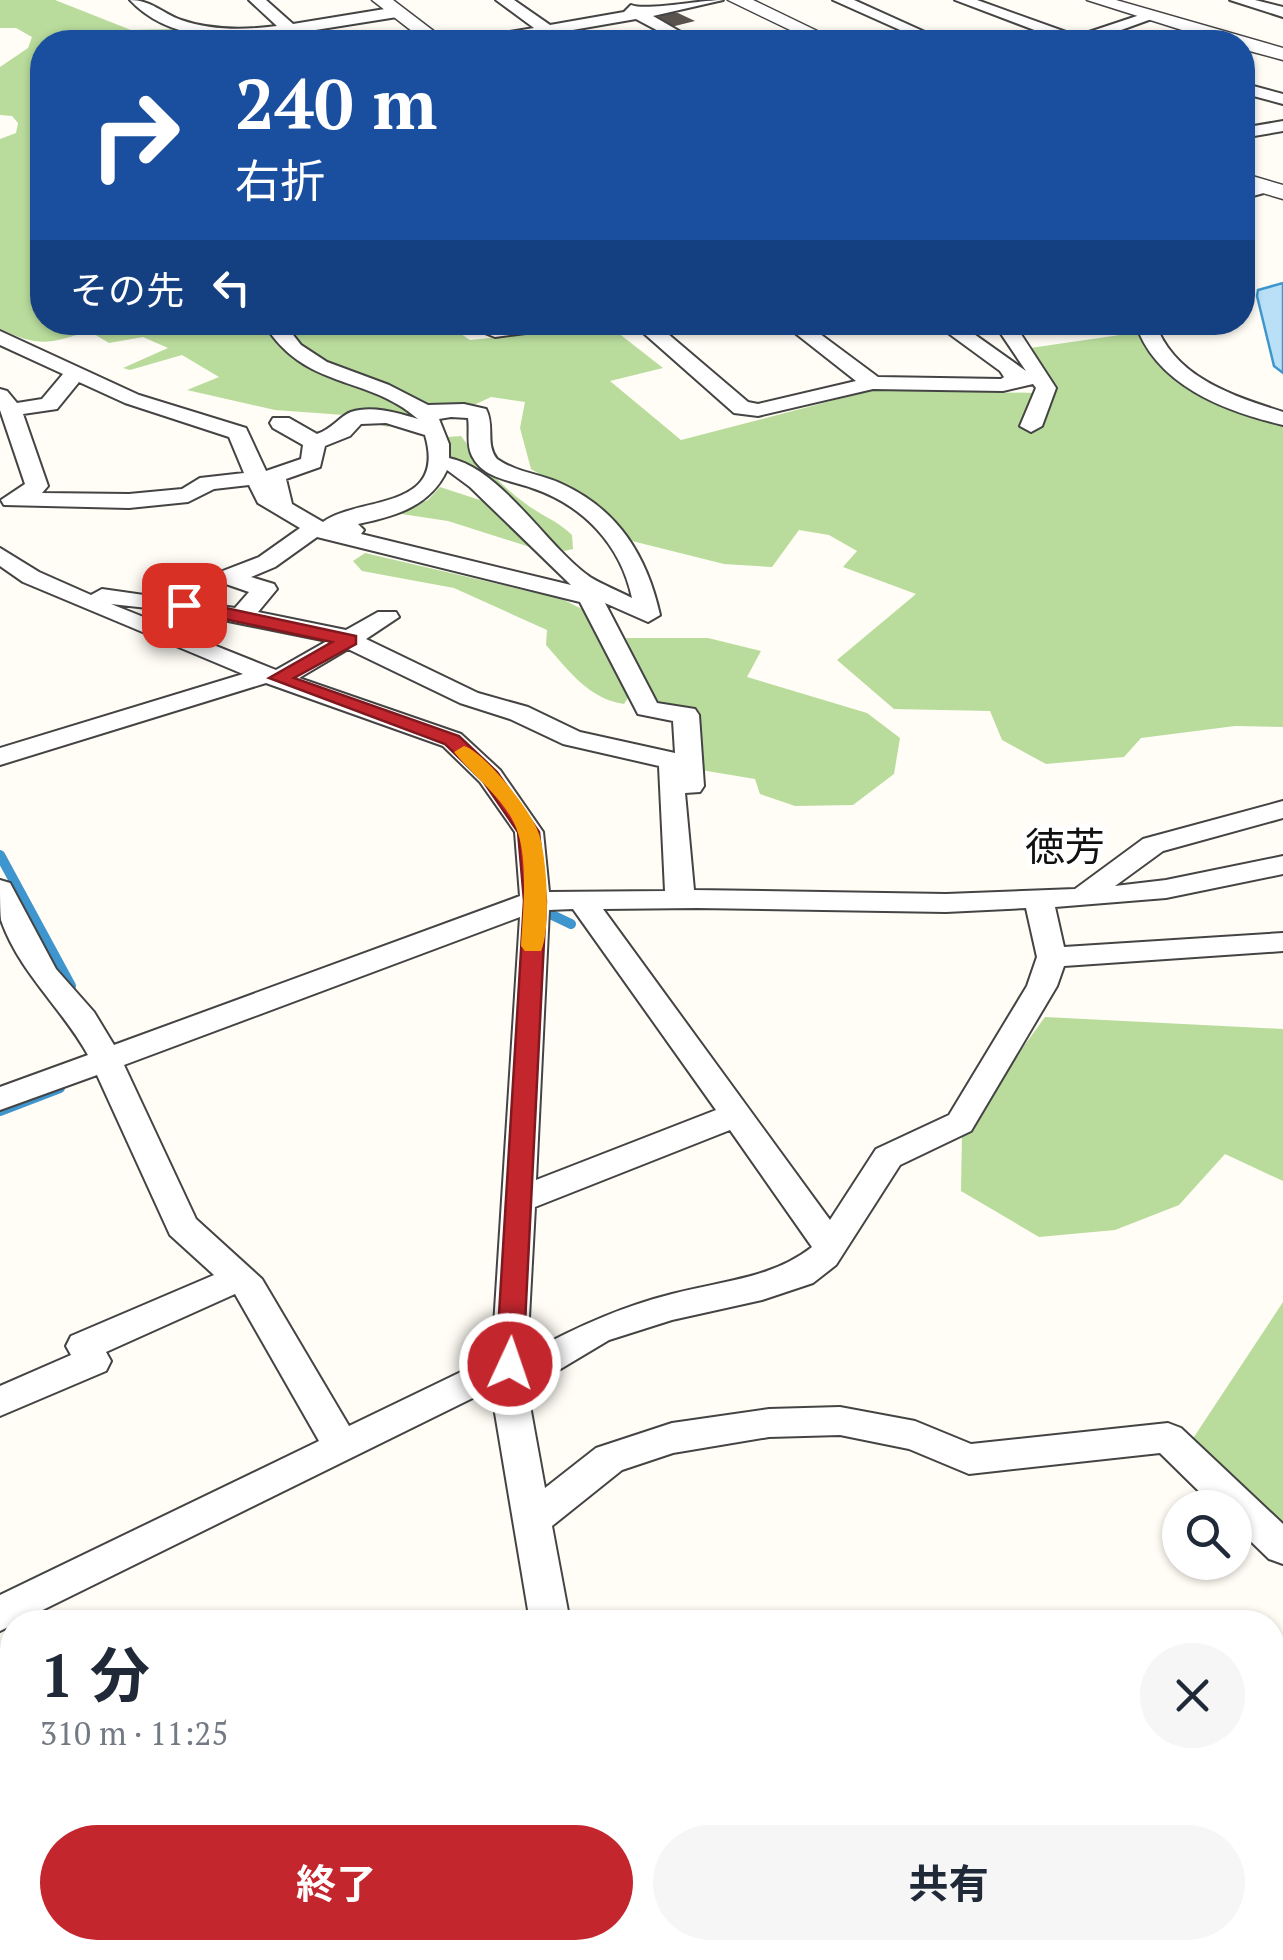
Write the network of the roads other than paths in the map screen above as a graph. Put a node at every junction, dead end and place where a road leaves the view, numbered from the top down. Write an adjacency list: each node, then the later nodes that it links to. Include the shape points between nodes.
1 (138, 0): 16 (street, via 156,17)
2 (257, 0): 15 (street)
3 (504, 0): 19 (street)
4 (616, 0): 13 (street)
5 (715, 0): 13 (street)
6 (737, 0): 21 (street)
7 (841, 0): 22 (street)
8 (963, 0): 23 (street)
9 (1096, 0): 14 (street)
10 (1238, 0): 12 (street)
11 (389, 6): 15 (street); 18 (street)
12 (1283, 12)
13 (637, 14): 19 (street); 20 (street)
14 (1149, 17): 24 (street); 25 (street)
15 (290, 29): 17 (street)
16 (216, 30)
17 (283, 30)
18 (422, 30)
19 (548, 30)
20 (667, 30)
21 (803, 30)
22 (912, 30)
23 (1044, 30)
24 (1112, 30)
25 (1195, 30)
26 (1255, 47): 27 (street)
27 (1283, 54)
28 (1255, 91): 29 (street)
29 (1283, 99)
30 (1283, 126): 31 (street)
31 (1255, 131)
32 (1283, 170): 33 (street)
33 (1255, 184)
34 (280, 335): 47 (street, via 294,354 386,390)
35 (655, 335): 44 (street, via 742,408)
36 (808, 335): 44 (street)
37 (962, 335): 43 (street)
38 (1012, 335): 42 (street)
39 (1151, 335): 46 (street, via 1199,388)
40 (0, 337): 41 (street)
41 (74, 373): 45 (street, via 49,404); 52 (street, via 238,434)
42 (1040, 377): 43 (street); 49 (street, via 1046,388)
43 (1016, 378): 44 (street, via 1003,386)
44 (873, 383)
45 (6, 403): 53 (street, via 36,486)
46 (1283, 419)
47 (429, 421): 50 (street, via 354,418 350,428); 51 (street); 59 (street, via 456,408 478,414 480,453 488,463 577,502 608,526 634,564 648,615)
48 (280, 423): 50 (street)
49 (1031, 426)
50 (314, 442): 54 (street, via 312,462 274,475)
51 (439, 462): 56 (street, via 422,495 334,524 362,534); 59 (street, via 478,482)
52 (257, 478): 53 (street, via 129,501); 54 (street, via 266,498)
53 (10, 501)
54 (282, 508): 55 (street)
55 (315, 528): 56 (street); 60 (street, via 267,562 228,578 265,590)
56 (358, 541): 59 (street)
57 (0, 555): 58 (street)
58 (60, 590): 60 (street); 63 (street)
59 (586, 590): 70 (street, via 647,709 686,715)
60 (242, 616): 62 (street)
61 (388, 617): 62 (street)
62 (349, 640): 63 (street); 70 (street, via 572,738 673,760 670,783)
63 (273, 676): 64 (street); 71 (street, via 452,740 490,776 529,832)
64 (0, 757)
65 (1283, 809): 68 (street, via 1153,845)
66 (1283, 865): 68 (street, via 1166,890)
67 (0, 889): 75 (street, via 43,973)
68 (1083, 896): 69 (street)
69 (1038, 898): 70 (street); 74 (street)
70 (689, 899): 72 (street)
71 (535, 901): 72 (street); 75 (street); 78 (street)
72 (582, 901): 77 (street)
73 (1283, 942): 74 (street)
74 (1052, 957): 79 (street, via 1042,986 960,1123 888,1157)
75 (106, 1059): 76 (street); 80 (street, via 182,1226)
76 (0, 1099)
77 (736, 1116): 78 (street); 79 (street)
78 (519, 1200): 81 (street)
79 (830, 1246): 81 (street, via 801,1274 670,1306)
80 (239, 1278): 82 (street, via 84,1346 92,1361); 83 (street)
81 (509, 1373): 83 (street); 84 (street)
82 (0, 1402)
83 (342, 1446): 86 (street)
84 (534, 1519): 85 (street, via 609,1459 672,1438 768,1423 840,1421 915,1436 969,1459 1168,1438); 87 (street)
85 (1283, 1548)
86 (8, 1610)
87 (548, 1610)

